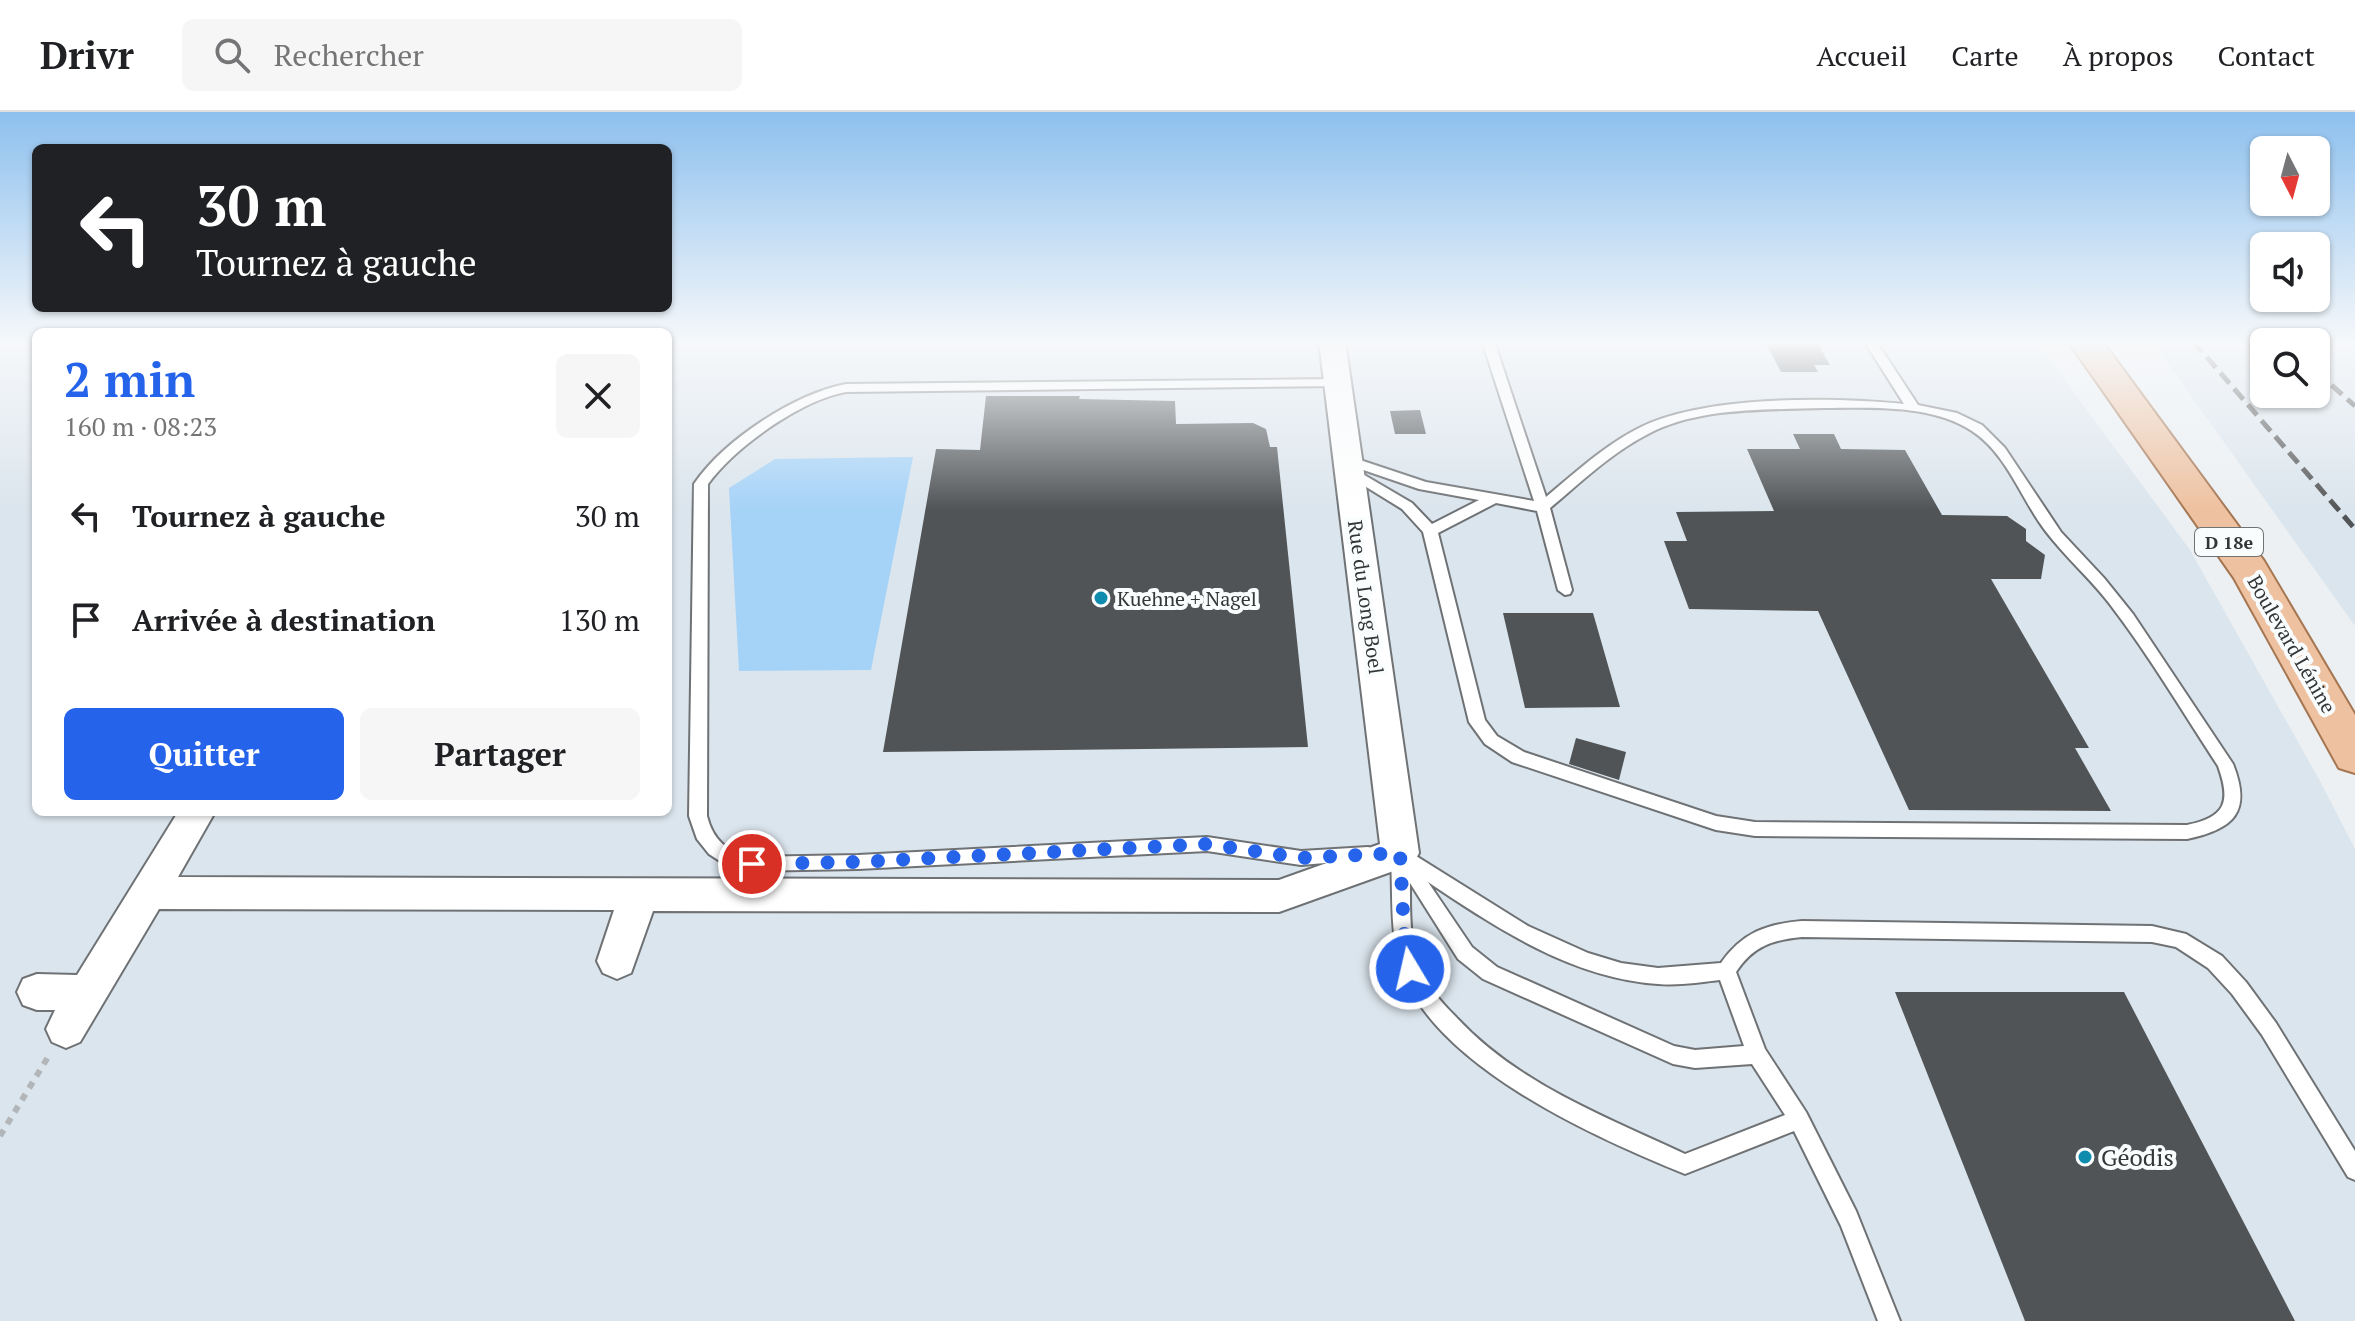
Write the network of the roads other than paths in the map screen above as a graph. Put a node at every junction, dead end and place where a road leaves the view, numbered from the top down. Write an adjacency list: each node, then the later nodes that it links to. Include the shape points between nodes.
1 (814, 397): 16 (lane, via 707,472 701,484 698,816 715,849 752,864 1207,844 1301,858)
2 (1339, 397): 8 (street, Rue du Long Boel)
3 (1507, 397): 10 (lane)
4 (1906, 397): 7 (lane)
5 (2125, 397): 14 (main road, Boulevard Lénine / D 18e, via 2250,571)
6 (2155, 397): 13 (main road, D 18e, via 2239,511)
7 (1912, 406): 10 (lane, via 1804,405 1662,422 1629,438); 11 (lane, via 1944,411 1978,428 2057,535 2115,601 2225,764 2234,785 2234,805 2223,819 2210,828 2187,832 1755,829 1716,823 1553,771 1491,740 1477,722)
8 (1348, 466): 9 (lane); 11 (lane, via 1415,512); 16 (street, Rue du Long Boel)
9 (1491, 500): 10 (lane); 11 (lane)
10 (1543, 507): 12 (lane)
11 (1430, 531)
12 (1565, 590)
13 (2355, 696)
14 (2355, 755)
15 (195, 816): 17 (street)
16 (1400, 853): 18 (street, via 1279,896); 20 (lane, via 1557,952 1634,973); 24 (lane, via 1465,953 1490,973 1673,1055 1695,1059); 25 (lane, via 1410,969 1462,1040 1519,1085 1685,1164)
17 (149, 893): 18 (street); 22 (street)
18 (639, 894): 19 (street)
19 (617, 961)
20 (1726, 971): 24 (lane); 26 (lane, via 1741,948 1757,938 1802,929 2152,934 2180,940 2215,962 2239,988)
21 (37, 992): 22 (street)
22 (87, 993): 23 (street)
23 (66, 1029)
24 (1757, 1054): 25 (lane)
25 (1799, 1119): 27 (lane, via 1836,1188)
26 (2355, 1170)
27 (1889, 1321)

